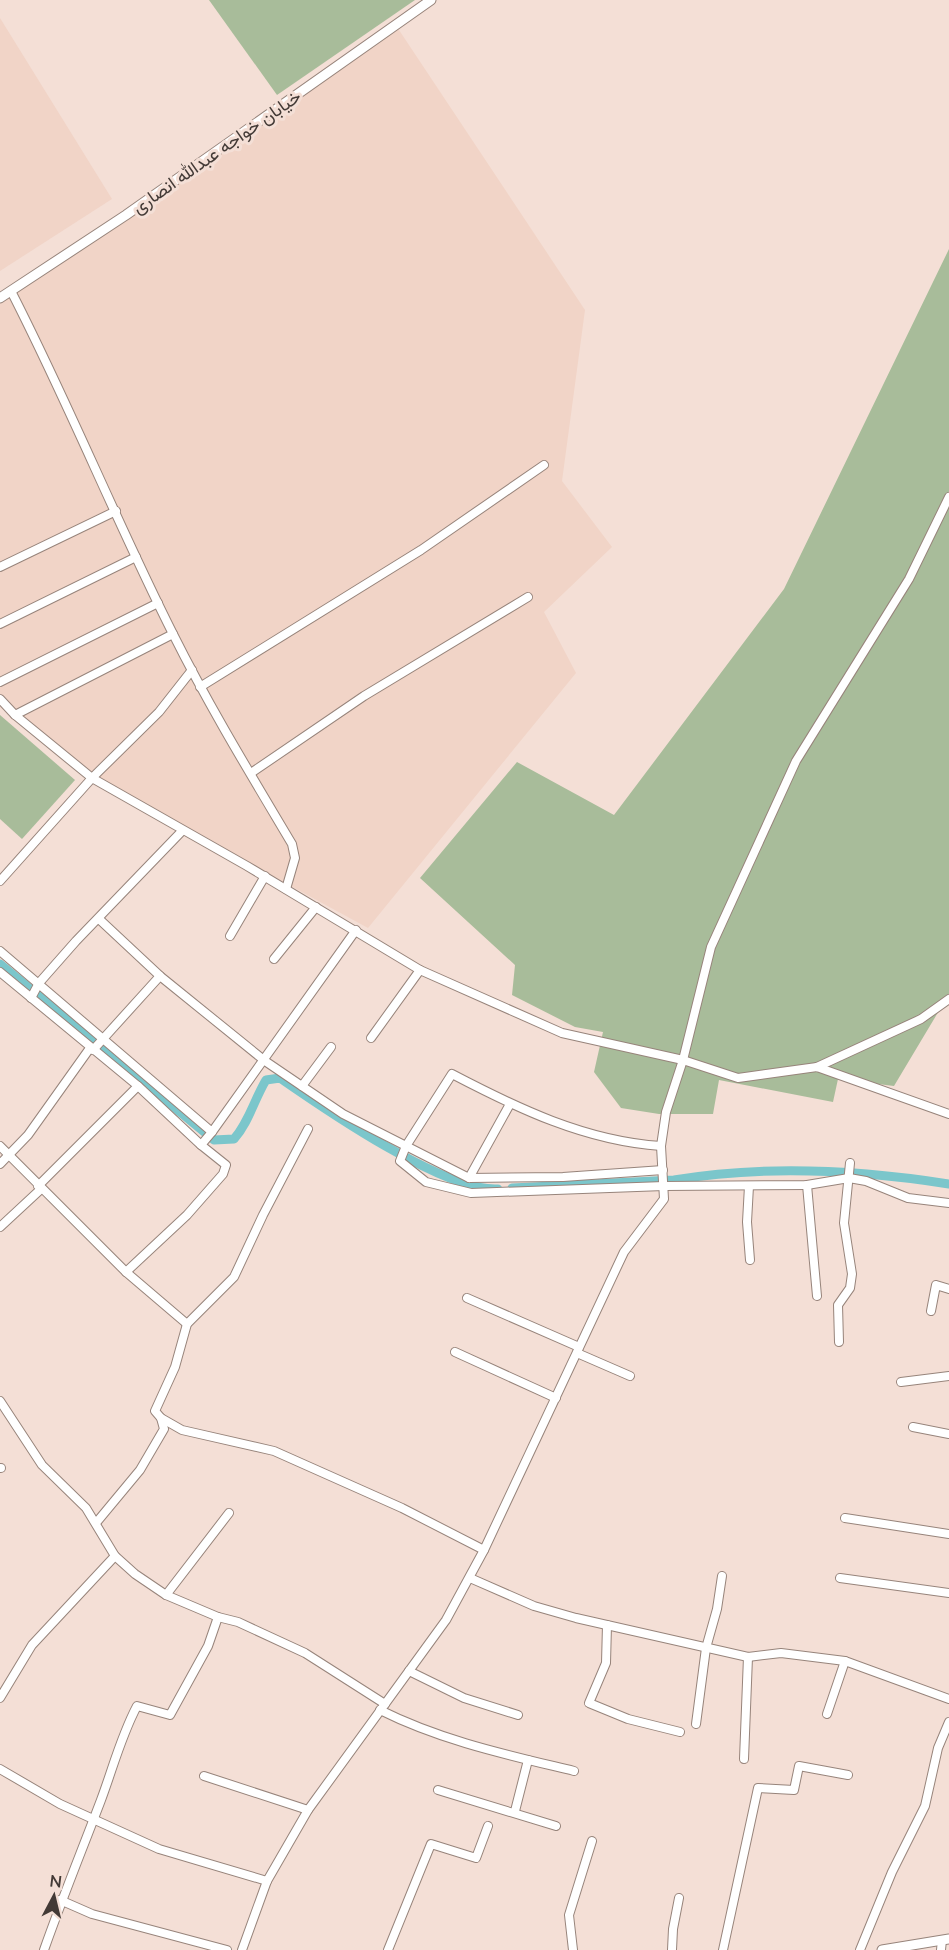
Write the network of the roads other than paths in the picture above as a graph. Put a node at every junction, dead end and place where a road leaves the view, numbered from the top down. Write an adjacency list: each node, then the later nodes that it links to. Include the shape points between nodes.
1 (430, 0): 2 (street, خیابان خواجه عبدالله انصاری, via 126,215)
2 (11, 291): 3 (street, خیابان خواجه عبدالله انصاری); 6 (street)
3 (0, 298)
4 (544, 465): 15 (street, via 421,550)
5 (949, 497): 40 (street, via 909,579 796,761 711,948)
6 (116, 512): 7 (street); 8 (street)
7 (136, 557): 10 (street); 11 (street)
8 (0, 567)
9 (528, 597): 18 (street, via 364,696)
10 (158, 603): 12 (street); 14 (street)
11 (0, 624)
12 (173, 634): 13 (street); 17 (street)
13 (192, 670): 15 (street); 19 (street, via 159,712)
14 (0, 682)
15 (200, 687): 18 (street)
16 (0, 699): 17 (street)
17 (15, 715): 19 (street)
18 (250, 773): 23 (street, via 292,844 295,858)
19 (92, 778): 20 (street); 22 (street)
20 (182, 831): 21 (street); 25 (street)
21 (265, 876): 23 (street); 27 (street)
22 (0, 882)
23 (286, 889): 24 (street)
24 (316, 907): 26 (street); 29 (street)
25 (99, 919): 32 (street); 33 (street)
26 (356, 930): 30 (street); 41 (street)
27 (230, 936)
28 (0, 951): 33 (street)
29 (274, 959)
30 (420, 969): 36 (street); 40 (street, via 562,1033)
31 (0, 972): 34 (street)
32 (160, 976): 37 (street); 41 (street)
33 (39, 982): 34 (street); 37 (street)
34 (31, 998): 39 (street)
35 (949, 999): 42 (street, via 921,1019)
36 (371, 1038)
37 (104, 1039): 39 (street); 48 (street)
38 (331, 1047): 44 (street)
39 (92, 1049): 43 (street); 53 (street)
40 (683, 1060): 42 (street, via 738,1078); 52 (street, via 666,1112)
41 (265, 1061): 44 (street); 48 (street)
42 (817, 1067): 46 (street)
43 (138, 1086): 49 (street); 62 (street)
44 (302, 1086): 51 (street, via 343,1114)
45 (510, 1104): 51 (street, via 452,1074); 52 (street, via 598,1137); 57 (street)
46 (949, 1114)
47 (308, 1129): 71 (street, via 234,1277)
48 (212, 1132): 49 (street)
49 (201, 1145): 66 (street, via 226,1165 223,1174 187,1215)
50 (0, 1146): 53 (street)
51 (406, 1146): 57 (street); 60 (street, via 400,1161 426,1182 471,1193)
52 (661, 1146): 56 (street)
53 (9, 1155): 55 (street); 62 (street)
54 (850, 1163): 58 (street)
55 (0, 1164)
56 (663, 1170): 57 (street); 60 (street)
57 (469, 1178)
58 (849, 1178): 59 (street); 63 (street, via 908,1198); 72 (street, via 844,1223 852,1274 850,1288 838,1305)
59 (807, 1185): 61 (street); 68 (street)
60 (664, 1186): 61 (street); 73 (street, via 664,1199 624,1252)
61 (749, 1186): 65 (street)
62 (39, 1188): 64 (street); 66 (street)
63 (949, 1203)
64 (0, 1227)
65 (750, 1260)
66 (126, 1272): 71 (street)
67 (949, 1289): 70 (street, via 936,1285)
68 (817, 1296)
69 (467, 1298): 73 (street)
70 (931, 1311)
71 (187, 1324): 80 (street, via 175,1367 155,1411)
72 (839, 1342)
73 (578, 1350): 75 (street); 78 (street)
74 (455, 1352): 78 (street)
75 (630, 1376)
76 (949, 1376): 77 (street)
77 (901, 1382)
78 (556, 1398): 87 (street)
79 (0, 1401): 85 (street, via 42,1465)
80 (161, 1418): 85 (street, via 164,1429 140,1470); 87 (street, via 182,1430 274,1451 402,1508)
81 (913, 1427): 82 (street)
82 (949, 1434)
83 (229, 1513): 93 (street)
84 (845, 1518): 86 (street)
85 (96, 1523): 88 (street)
86 (949, 1534)
87 (484, 1550): 90 (street)
88 (115, 1556): 93 (street); 100 (street, via 32,1645)
89 (722, 1576): 96 (street)
90 (470, 1578): 95 (street, via 534,1606); 99 (street)
91 (840, 1578): 92 (street)
92 (949, 1593)
93 (166, 1595): 94 (street)
94 (218, 1617): 102 (street, via 238,1622 305,1653); 119 (street, via 208,1646 170,1714 137,1706)
95 (607, 1625): 96 (street); 107 (street, via 606,1663 589,1703 628,1719)
96 (706, 1647): 97 (street); 106 (street)
97 (748, 1657): 98 (street, via 781,1653); 110 (street)
98 (845, 1661): 101 (street); 103 (street)
99 (409, 1671): 102 (street); 104 (street, via 464,1698)
100 (0, 1698)
101 (949, 1700)
102 (383, 1707): 111 (street, via 420,1730); 117 (street)
103 (827, 1714)
104 (518, 1715)
105 (949, 1722): 108 (street)
106 (696, 1724)
107 (680, 1732)
108 (943, 1735): 109 (street); 134 (street, via 925,1806)
109 (949, 1744)
110 (744, 1759)
111 (528, 1760): 113 (street); 118 (street)
112 (0, 1770): 119 (street)
113 (574, 1771)
114 (848, 1775): 133 (street, via 799,1766 794,1790 758,1788)
115 (204, 1776): 117 (street)
116 (438, 1790): 118 (street, via 507,1812)
117 (308, 1810): 123 (street)
118 (515, 1811): 121 (street, via 517,1815)
119 (92, 1820): 123 (street, via 159,1849); 125 (street)
120 (488, 1826): 130 (street, via 476,1858 431,1844)
121 (556, 1826)
122 (592, 1841): 131 (street, via 569,1915)
123 (267, 1881): 129 (street)
124 (679, 1898): 132 (street)
125 (60, 1900): 127 (street); 128 (street, via 92,1914)
126 (944, 1943): 135 (street)
127 (44, 1950)
128 (227, 1950)
129 (242, 1950)
130 (388, 1950)
131 (573, 1950)
132 (672, 1950)
133 (723, 1950)
134 (860, 1950)
135 (882, 1950)

